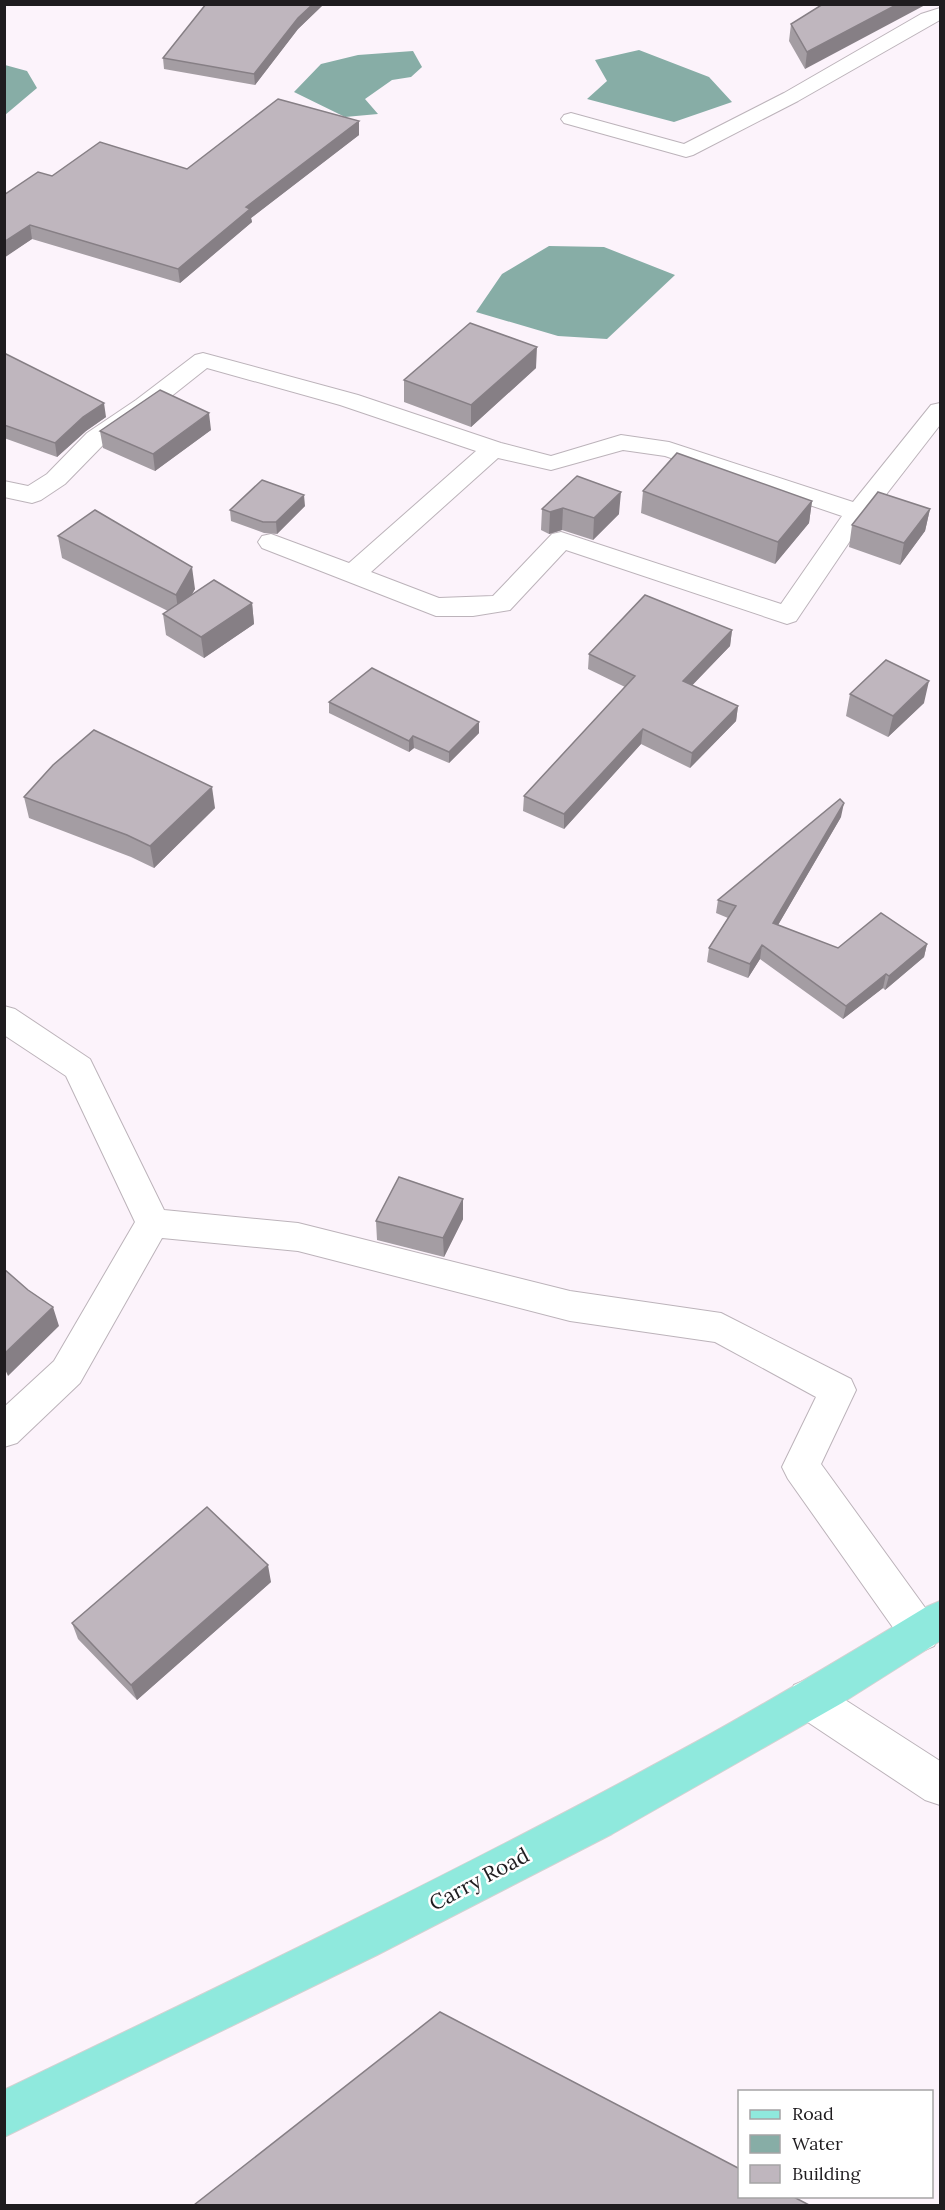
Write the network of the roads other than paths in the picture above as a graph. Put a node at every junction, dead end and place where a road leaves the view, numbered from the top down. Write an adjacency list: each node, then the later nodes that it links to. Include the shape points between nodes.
1 (940, 14): 2 (street, via 686,151)
2 (571, 119)
3 (940, 410): 6 (street)
4 (493, 449): 5 (street, via 349,400 203,360 96,438 56,479 32,495); 6 (street, via 551,463 621,442 669,449); 8 (street)
5 (4, 489)
6 (856, 512): 8 (street, via 786,615 561,540 501,604 436,607)
7 (271, 542): 8 (street)
8 (353, 574)
9 (4, 1018): 10 (street, via 78,1068)
10 (153, 1223): 11 (street, via 67,1372); 12 (street, via 298,1238 570,1306 721,1328 838,1390 801,1467)
11 (4, 1431)
12 (930, 1626): 13 (main road, Carry Road)
13 (808, 1699): 14 (street); 15 (main road, Carry Road, via 713,1755 391,1926)
14 (940, 1785)
15 (4, 2114)

